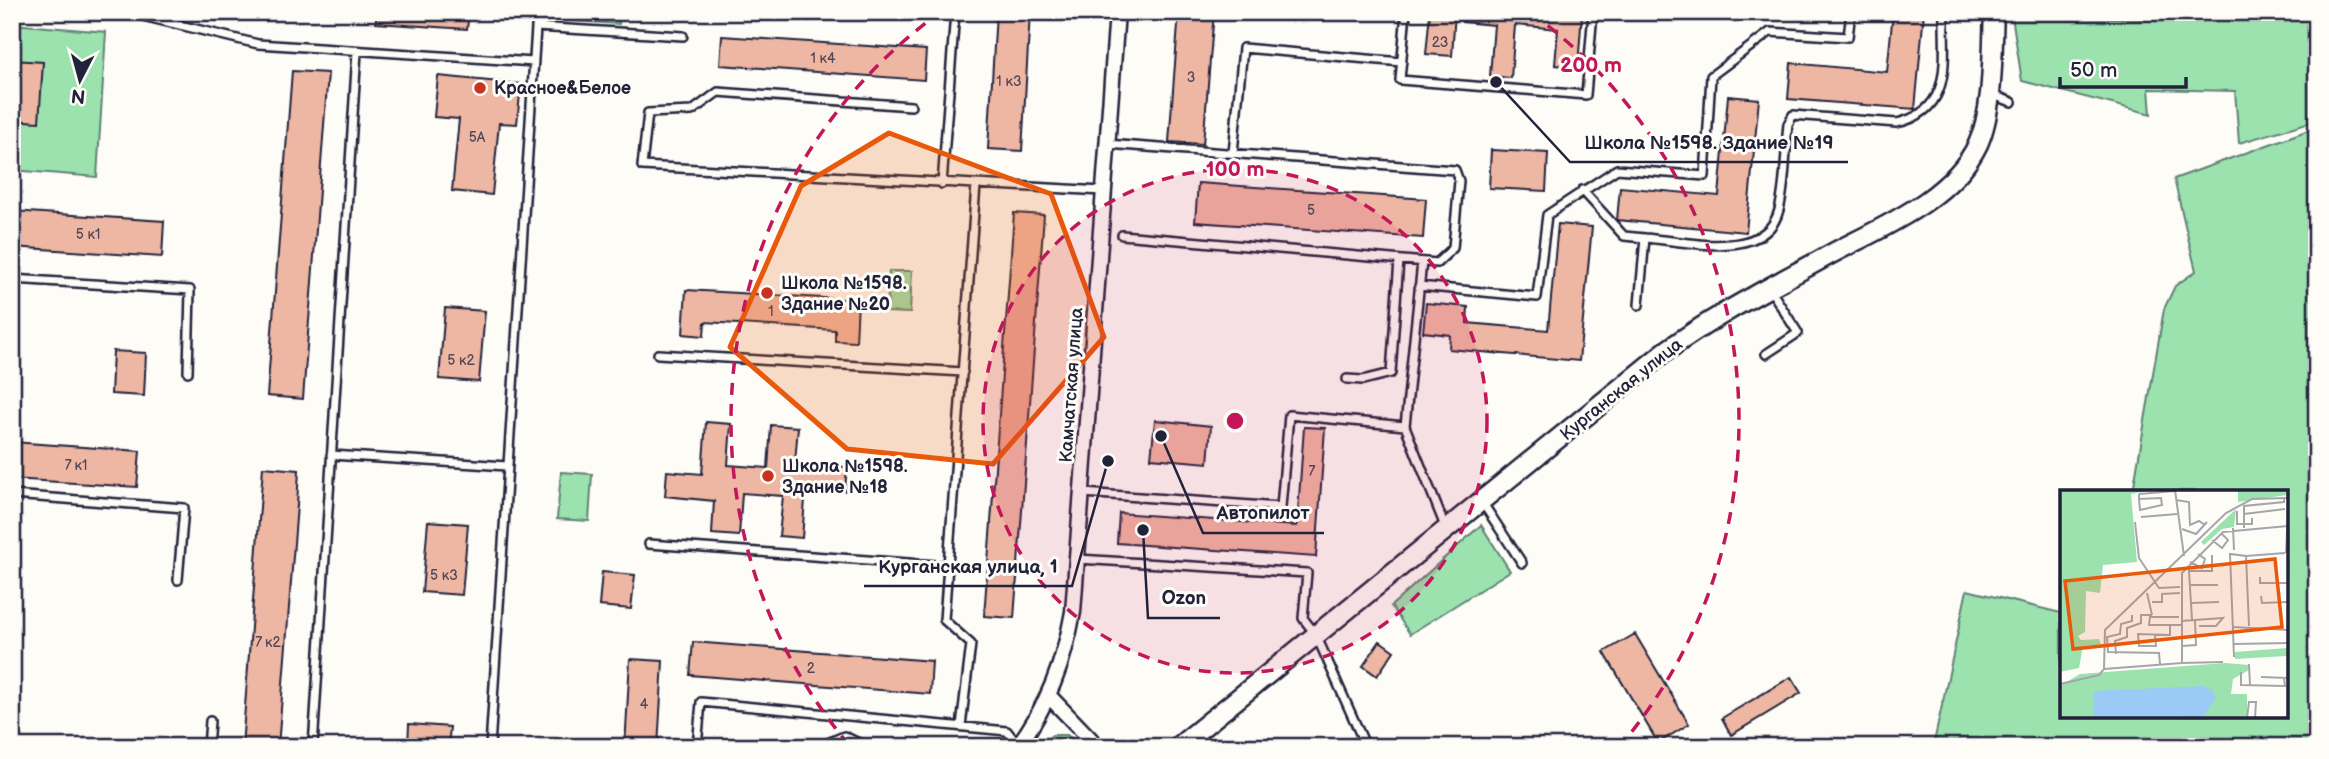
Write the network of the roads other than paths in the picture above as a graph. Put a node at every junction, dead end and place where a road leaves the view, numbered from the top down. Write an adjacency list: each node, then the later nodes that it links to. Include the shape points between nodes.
1 (126, 12): 12 (lane, via 258,44)
2 (537, 12): 10 (lane)
3 (956, 12): 20 (lane)
4 (1117, 12): 18 (street, Камчатская улица)
5 (1406, 12): 14 (lane)
6 (1593, 12): 14 (lane, via 1586,96 1400,80)
7 (1851, 12): 22 (lane, via 1848,37 1770,32 1711,76 1705,176 1617,169)
8 (1944, 12): 25 (lane, via 1942,83 1937,99 1926,110 1898,123 1793,115 1788,124 1779,210 1771,228 1751,243 1739,244)
9 (1994, 12): 15 (street, Курганская улица)
10 (536, 27): 11 (lane); 13 (lane)
11 (683, 36)
12 (357, 52): 13 (lane); 38 (lane)
13 (534, 62): 39 (lane)
14 (1402, 62): 19 (lane, via 1243,48)
15 (1988, 93): 16 (lane); 30 (street, Курганская улица, via 1977,146 1968,162 1938,191)
16 (2012, 103)
17 (911, 106): 20 (lane, via 718,92 692,111 648,113 642,166)
18 (1107, 144): 19 (lane); 23 (street, Камчатская улица)
19 (1233, 153): 27 (lane, via 1455,170 1459,181 1453,248 1437,263)
20 (943, 184): 21 (lane)
21 (975, 185): 23 (lane); 35 (lane)
22 (1582, 190): 25 (lane, via 1624,236); 29 (lane, via 1547,215 1537,297)
23 (1104, 191): 40 (street, Камчатская улица)
24 (1122, 234): 26 (lane)
25 (1645, 238): 31 (lane)
26 (1399, 260): 27 (lane); 36 (lane, via 1391,373)
27 (1422, 262): 29 (lane)
28 (12, 279): 34 (lane, via 190,290)
29 (1419, 285): 37 (lane)
30 (1770, 288): 33 (lane, via 1798,334); 42 (street, Курганская улица, via 1666,351)
31 (1639, 305)
32 (658, 354): 35 (lane)
33 (1766, 354)
34 (188, 372)
35 (963, 372): 47 (lane)
36 (1347, 379)
37 (1405, 426): 40 (lane, via 1289,415 1281,507); 43 (lane)
38 (331, 455): 39 (lane); 55 (lane)
39 (507, 466): 56 (lane)
40 (1083, 493): 45 (street, Камчатская улица)
41 (12, 495): 48 (lane, via 184,508)
42 (1481, 501): 43 (street, Курганская улица); 46 (lane)
43 (1447, 529): 49 (street, Курганская улица)
44 (649, 544): 47 (lane)
45 (1078, 559): 49 (lane, via 1307,573 1303,618); 50 (street, Камчатская улица, via 1067,643)
46 (1522, 563)
47 (950, 566): 52 (lane, via 944,620 971,644)
48 (178, 580)
49 (1316, 635): 61 (street, Курганская улица); 62 (lane)
50 (1049, 696): 53 (street, Камчатская улица); 60 (street)
51 (210, 721): 54 (lane)
52 (961, 726): 53 (lane, via 1007,731); 57 (lane, via 701,702)
53 (1017, 746)
54 (208, 747)
55 (313, 747)
56 (490, 747)
57 (697, 747)
58 (818, 747): 59 (lane, via 844,736)
59 (867, 747)
60 (1098, 747)
61 (1178, 747)
62 (1366, 747)

